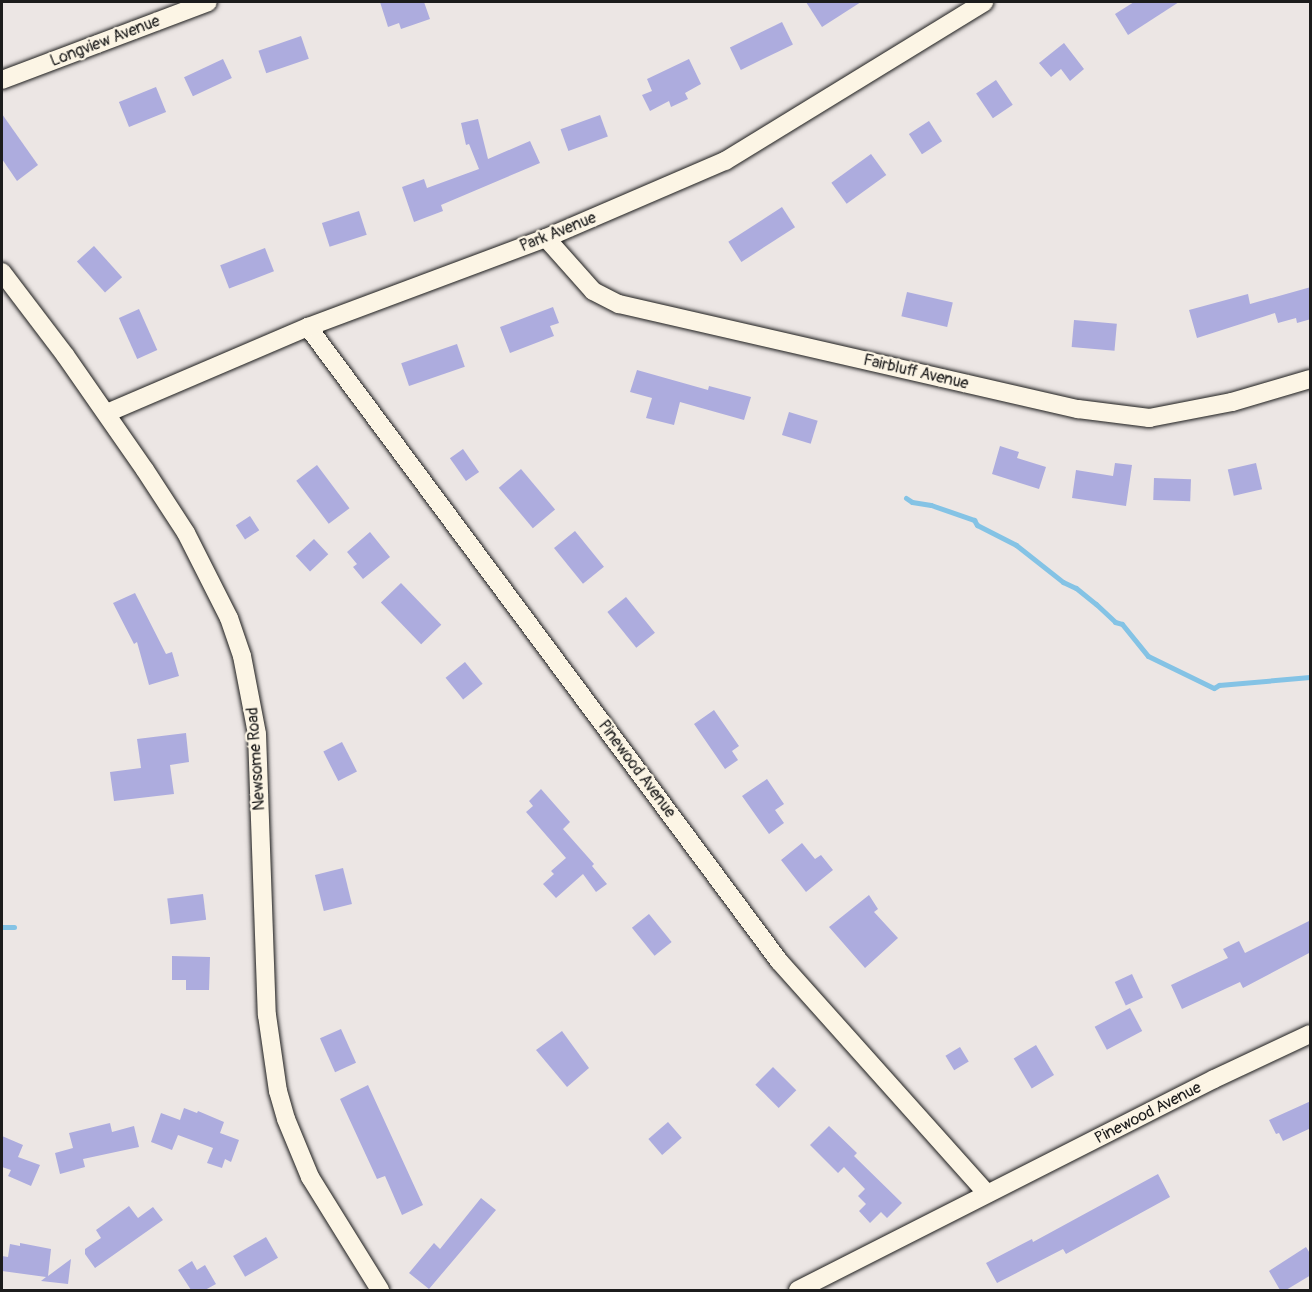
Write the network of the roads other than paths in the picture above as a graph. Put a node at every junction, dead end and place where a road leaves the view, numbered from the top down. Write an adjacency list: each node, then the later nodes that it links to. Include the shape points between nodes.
1 (208, 2): 3 (street, Longview Avenue)
2 (984, 2): 4 (street, Park Avenue, via 725,161)
3 (2, 80)
4 (546, 238): 6 (street, Park Avenue); 7 (street, Fairbluff Avenue, via 593,291 619,304 1078,409 1149,418 1232,402)
5 (2, 272): 8 (street, Newsome Road)
6 (308, 327): 8 (street, Park Avenue); 10 (street, Pinewood Avenue, via 779,961)
7 (1311, 378)
8 (107, 413): 11 (street, Newsome Road, via 186,533 216,588 242,656 257,734 267,1015 278,1091 310,1177)
9 (1311, 1034): 10 (street, Pinewood Avenue)
10 (987, 1194): 12 (street, Pinewood Avenue)
11 (380, 1290)
12 (798, 1290)

